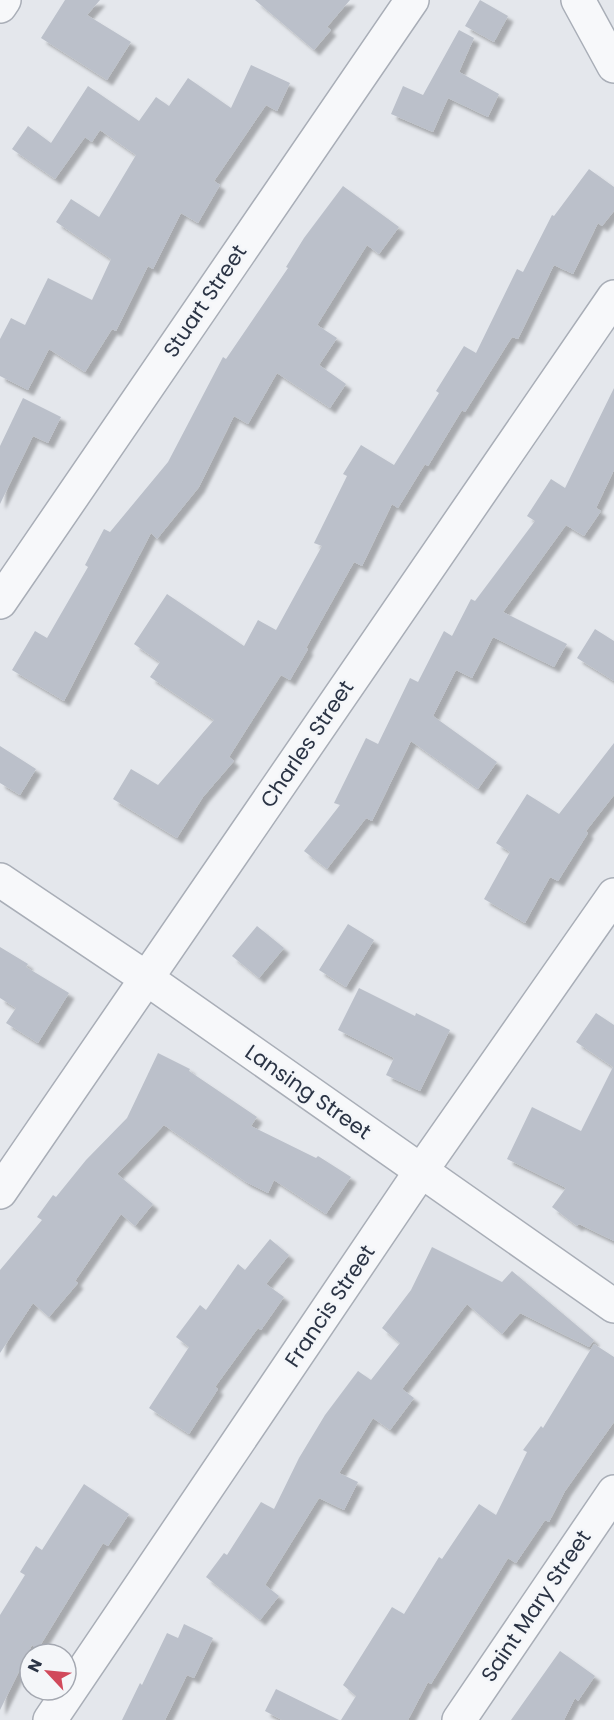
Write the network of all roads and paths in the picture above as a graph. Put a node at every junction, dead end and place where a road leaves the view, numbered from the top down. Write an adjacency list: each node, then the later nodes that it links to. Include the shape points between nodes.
1 (4, 0): 4 (street)
2 (412, 0): 7 (street, Stuart Street)
3 (578, 0): 5 (street)
4 (0, 6)
5 (614, 66)
6 (614, 297): 10 (street, Charles Street)
7 (0, 602)
8 (0, 880): 10 (street, Lansing Street)
9 (614, 895): 11 (street, Francis Street)
10 (146, 978): 11 (street, Lansing Street); 12 (street, Charles Street)
11 (421, 1170): 13 (street, Lansing Street); 15 (street, Francis Street)
12 (0, 1192)
13 (614, 1306)
14 (614, 1492): 16 (street, Saint Mary Street)
15 (50, 1720)
16 (459, 1720)

